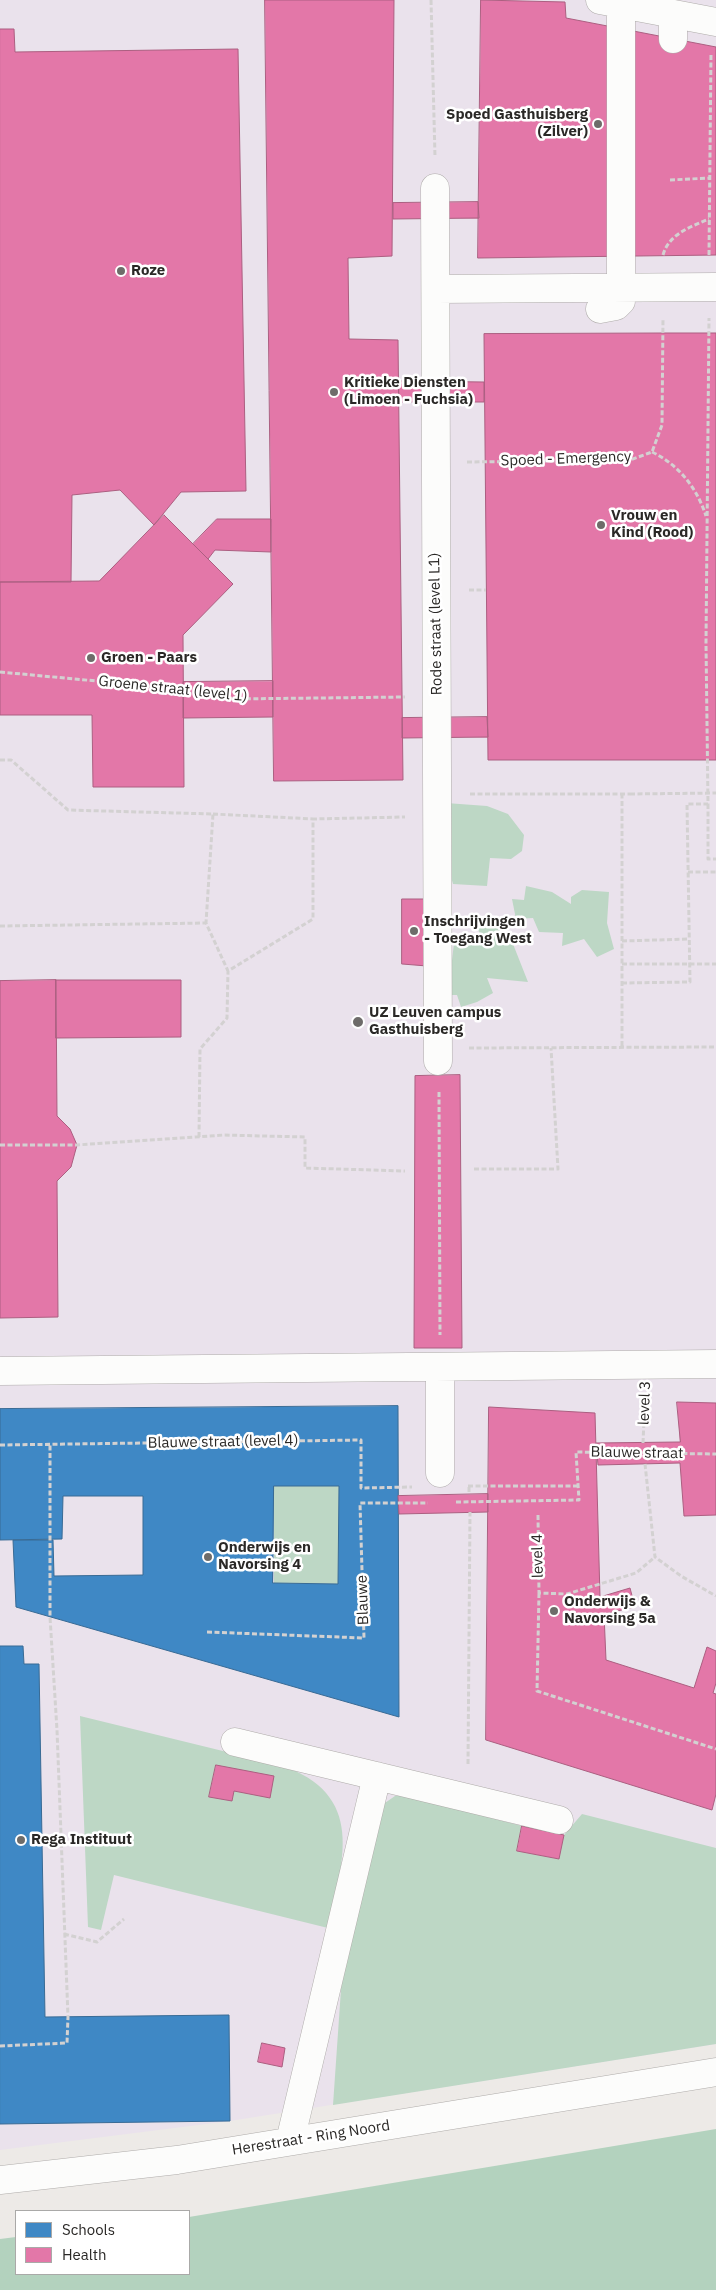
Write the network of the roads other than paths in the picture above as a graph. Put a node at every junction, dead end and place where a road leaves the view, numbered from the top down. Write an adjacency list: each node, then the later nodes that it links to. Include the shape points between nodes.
1 (614, 11): 2 (street, via 673,26); 6 (street, via 622,301 616,306)
2 (713, 21)
3 (435, 188): 5 (street, Rode straat (level L1))
4 (716, 287): 5 (street)
5 (436, 289): 7 (street, Rode straat (level L1))
6 (600, 309)
7 (438, 1054)
8 (716, 1364): 9 (street)
9 (440, 1367): 10 (street); 11 (street)
10 (0, 1372)
11 (450, 1480)
12 (236, 1742): 13 (street)
13 (377, 1776): 14 (street); 16 (street)
14 (559, 1820)
15 (716, 2072): 16 (street, Herestraat - Ring Noord)
16 (290, 2142): 17 (street, Herestraat - Ring Noord, via 177,2160)
17 (0, 2180)

